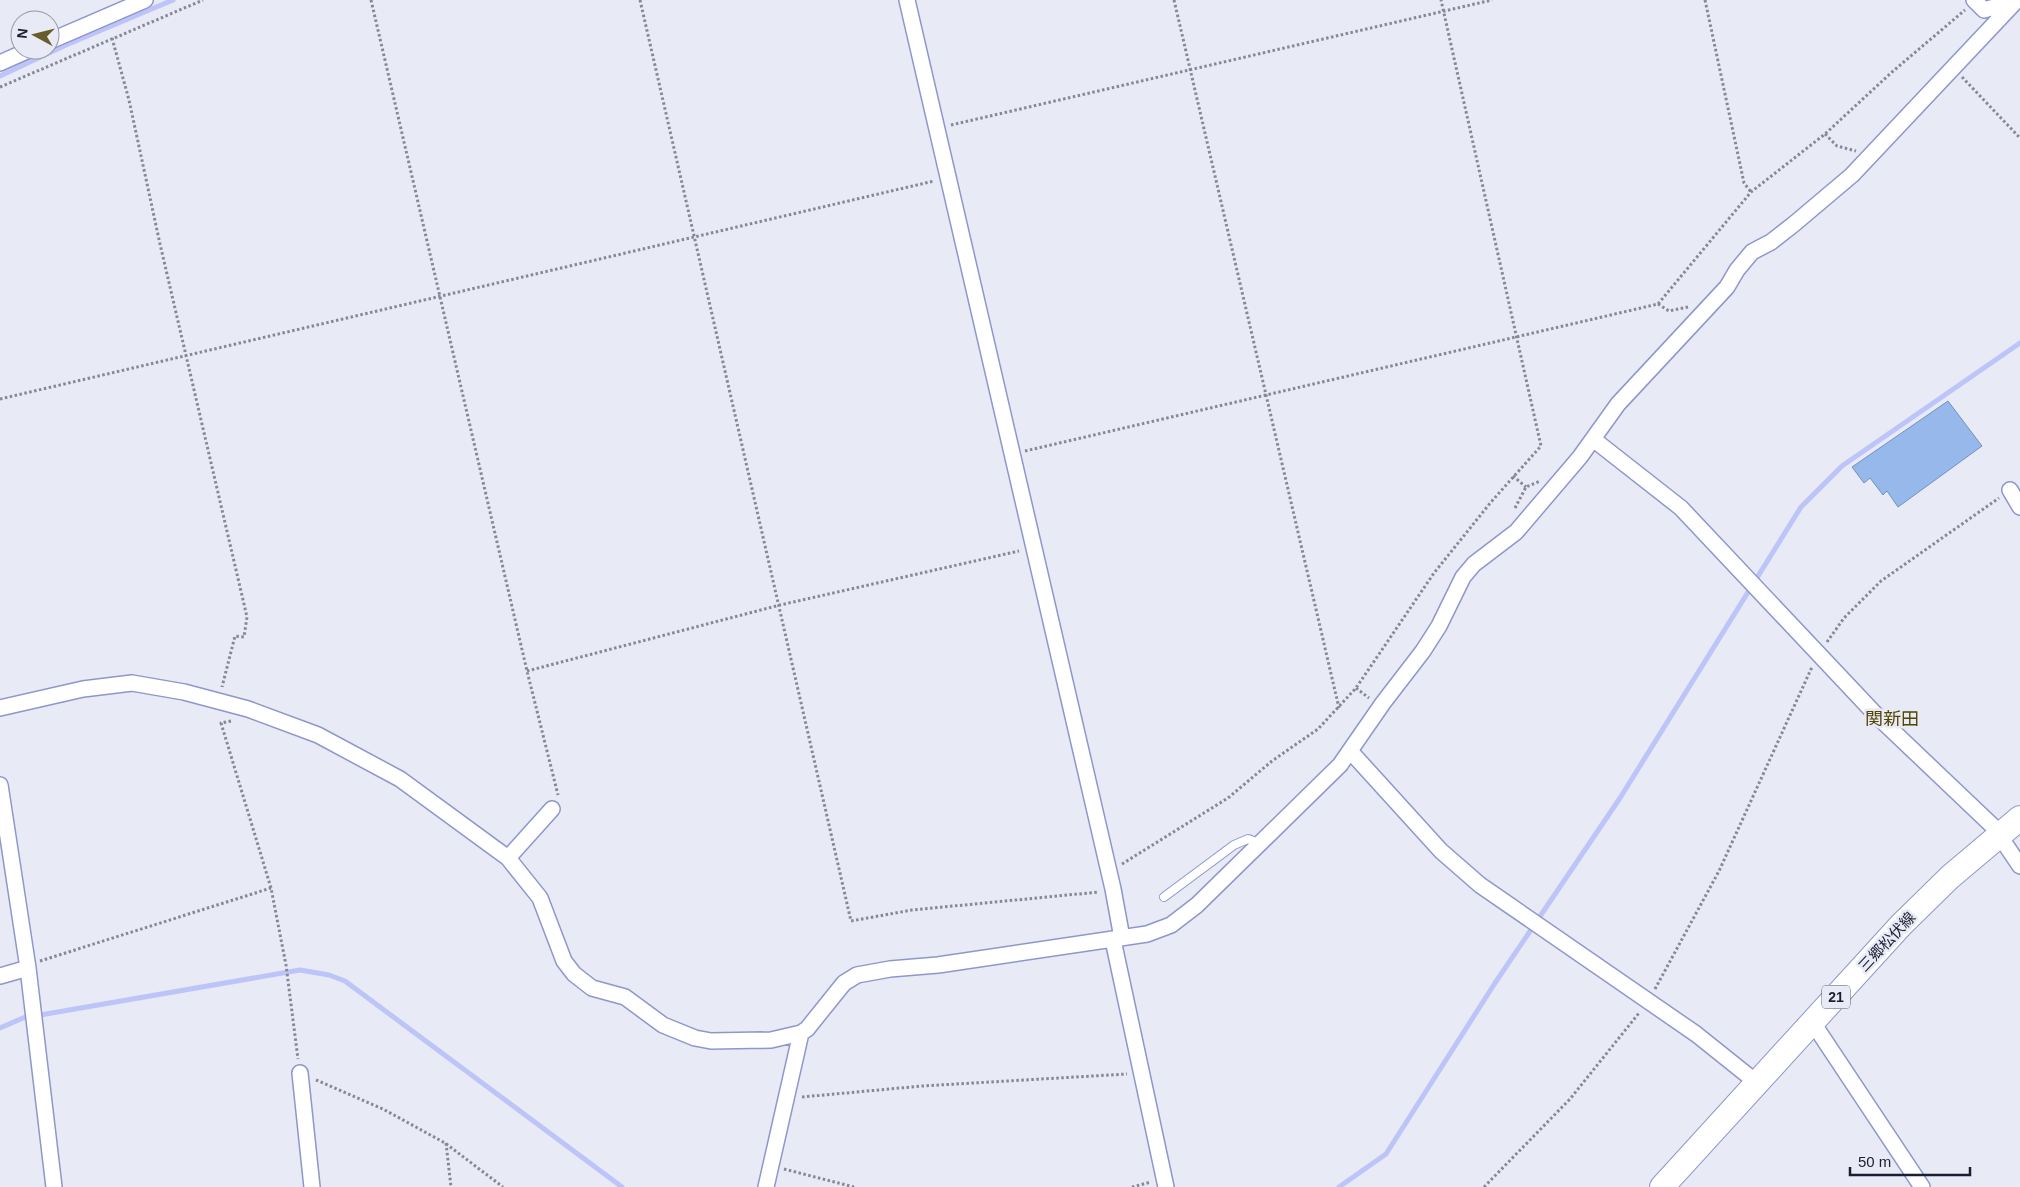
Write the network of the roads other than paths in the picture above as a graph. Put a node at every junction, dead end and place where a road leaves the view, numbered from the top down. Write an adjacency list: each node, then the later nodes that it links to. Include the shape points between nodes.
1 (145, 0): 5 (street)
2 (907, 0): 19 (street, via 1109,869)
3 (2017, 0): 4 (street); 6 (street, via 1852,176 1771,242 1752,252 1718,297 1618,404)
4 (1978, 4)
5 (60, 37)
6 (1593, 439): 10 (street, via 1516,532 1474,564 1463,577 1439,626); 14 (street, via 1681,508 1878,717)
7 (2010, 490): 8 (street)
8 (2020, 507)
9 (0, 708): 16 (street, via 83,689 132,683 219,701 318,735 400,779)
10 (1351, 752): 15 (street); 25 (street, via 1441,851 1480,885 1696,1034)
11 (0, 785): 20 (street)
12 (547, 815): 16 (street)
13 (2020, 818): 14 (main road, 三郷松伏線 / 21)
14 (2000, 835): 17 (street); 22 (main road, 三郷松伏線 / 21, via 1950,877 1901,925)
15 (1260, 843): 18 (lane, via 1248,838 1234,845); 19 (street, via 1171,925 1156,932)
16 (508, 858): 23 (street, via 540,898 564,962 592,988 625,997 663,1025 695,1038 771,1040)
17 (2020, 866)
18 (1164, 897)
19 (1117, 939): 23 (street, via 856,975 844,983 808,1029); 29 (street, via 1140,1073)
20 (28, 967): 21 (street); 26 (street)
21 (0, 976)
22 (1812, 1023): 25 (main road, 三郷松伏線 / 21); 31 (street)
23 (800, 1033): 28 (street)
24 (300, 1073): 27 (street)
25 (1756, 1082): 30 (main road, 三郷松伏線 / 21)
26 (54, 1187)
27 (312, 1187)
28 (766, 1187)
29 (1166, 1187)
30 (1662, 1187)
31 (1922, 1187)

